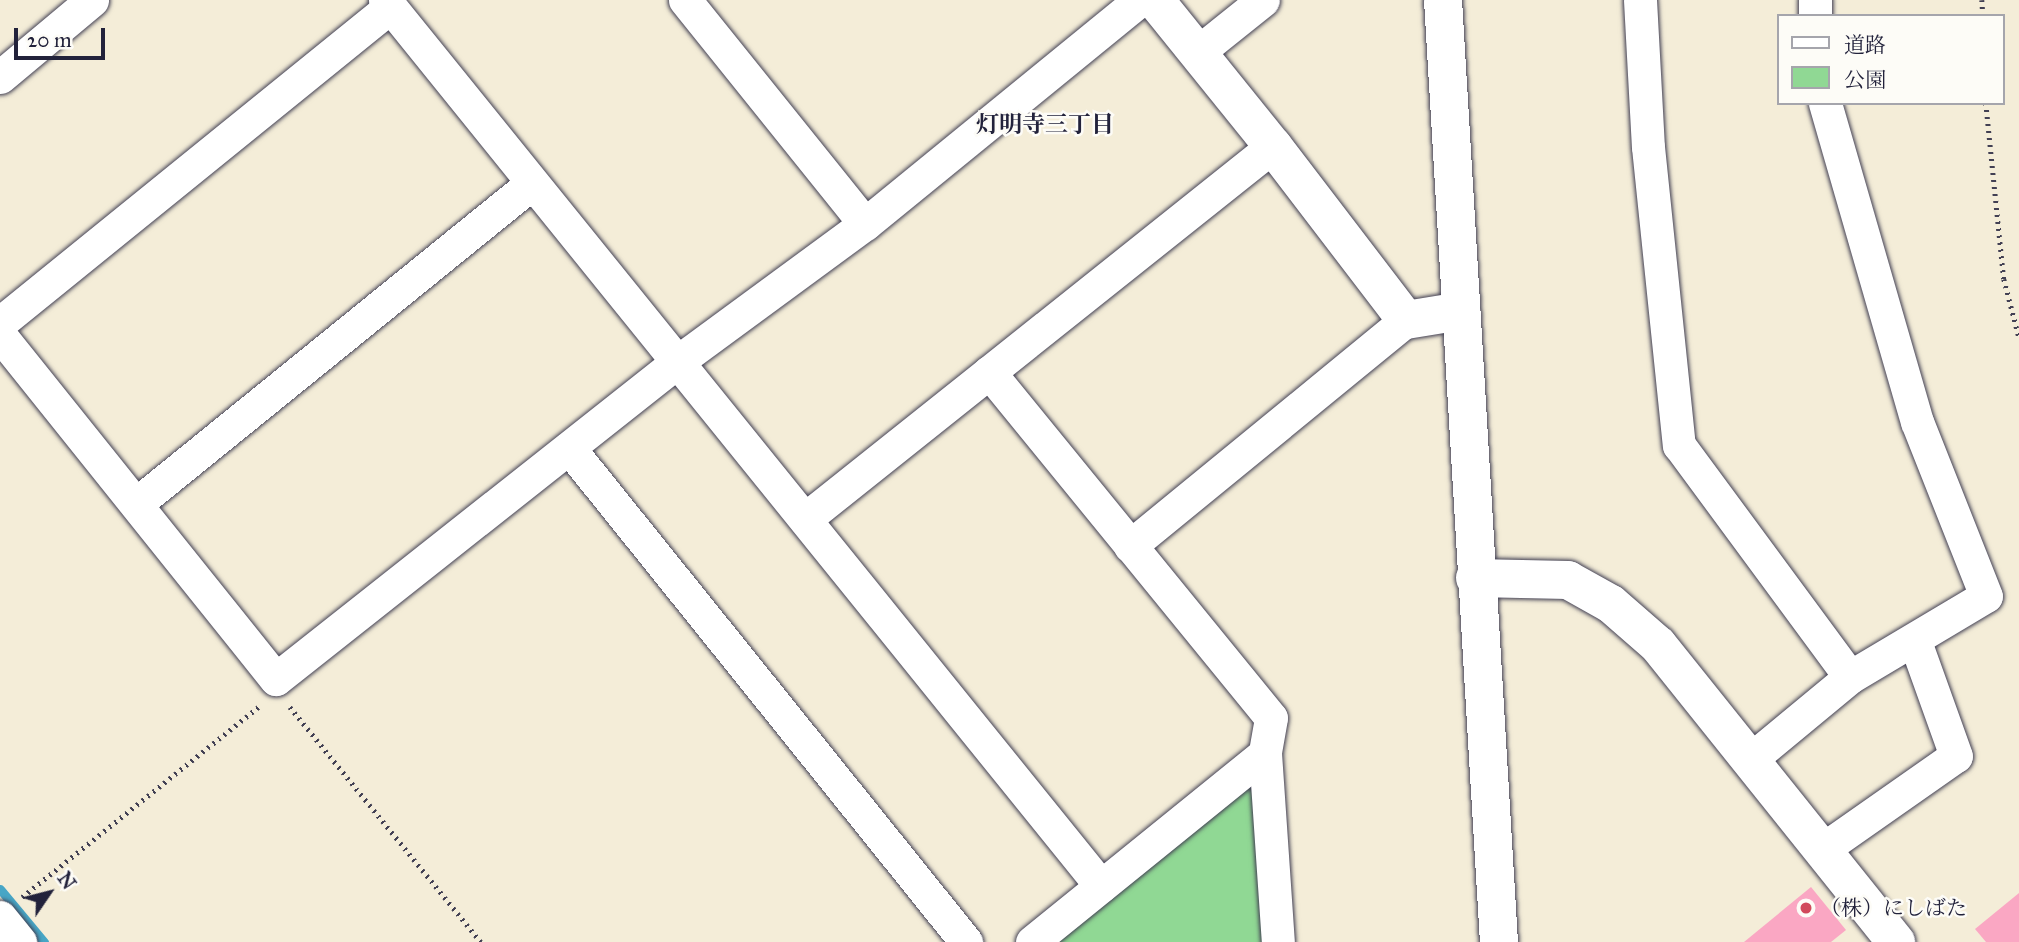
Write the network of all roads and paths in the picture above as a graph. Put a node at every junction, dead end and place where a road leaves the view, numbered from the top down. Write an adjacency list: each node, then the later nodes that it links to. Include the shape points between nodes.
1 (92, 0): 10 (street)
2 (685, 0): 15 (street)
3 (1140, 0): 15 (street)
4 (1156, 0): 9 (street)
5 (1263, 0): 9 (street)
6 (1443, 0): 16 (street)
7 (1640, 0): 29 (street, via 1648,147 1679,445)
8 (387, 4): 14 (street); 18 (street)
9 (1198, 52): 13 (street)
10 (0, 77)
11 (1826, 105): 28 (street, via 1917,422 1986,596)
12 (1986, 105): 20 (path, via 2004,279)
13 (1273, 146): 17 (street); 22 (street)
14 (531, 184): 21 (street); 24 (street)
15 (864, 224): 21 (street)
16 (1461, 311): 17 (street); 27 (street)
17 (1406, 320): 26 (street)
18 (0, 323)
19 (0, 335): 24 (street)
20 (2019, 337)
21 (677, 362): 23 (street); 25 (street)
22 (989, 372): 25 (street); 26 (street)
23 (569, 448): 30 (street); 38 (street)
24 (136, 504): 30 (street)
25 (805, 519): 34 (street)
26 (1130, 546): 31 (street, via 1271,718)
27 (1475, 578): 32 (street, via 1569,580 1611,604 1658,645); 41 (street)
28 (1914, 639): 29 (street); 33 (street, via 1956,756)
29 (1850, 677): 32 (street)
30 (277, 685): 35 (path); 37 (path)
31 (1265, 753): 34 (street); 40 (street)
32 (1751, 759): 33 (street)
33 (1823, 849): 42 (street)
34 (1101, 886): 39 (street)
35 (11, 907): 36 (street)
36 (20, 942)
37 (481, 942)
38 (966, 942)
39 (1032, 942)
40 (1278, 942)
41 (1499, 942)
42 (1896, 942)

